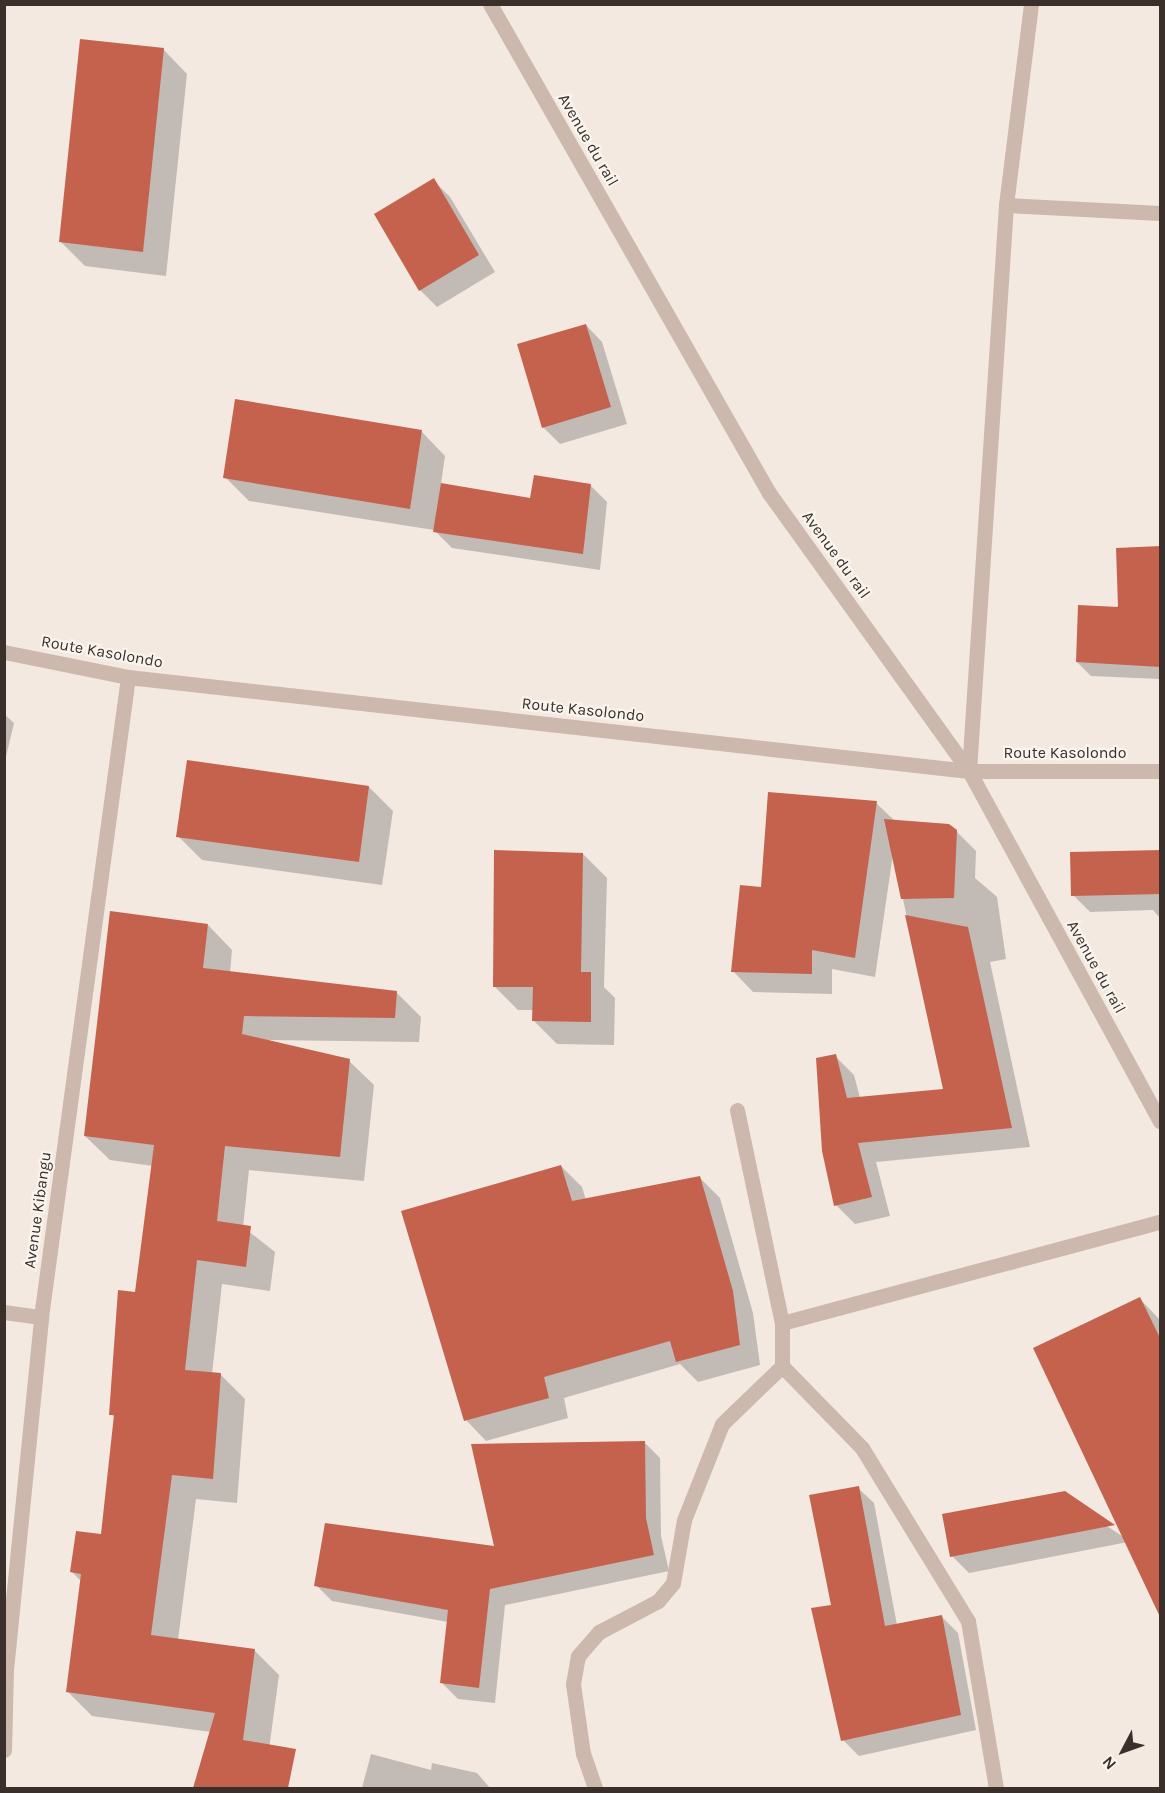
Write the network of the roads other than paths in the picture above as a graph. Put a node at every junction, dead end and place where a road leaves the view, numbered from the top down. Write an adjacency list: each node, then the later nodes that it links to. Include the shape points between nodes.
1 (490, 4): 7 (street, Avenue du rail, via 769,493)
2 (1031, 4): 3 (street)
3 (1006, 205): 4 (street); 7 (street)
4 (1161, 213)
5 (4, 652): 6 (street, Route Kasolondo)
6 (128, 677): 7 (street, Route Kasolondo); 13 (street, Avenue Kibangu)
7 (969, 771): 8 (street, Route Kasolondo); 10 (street, Avenue du rail)
8 (1161, 771)
9 (737, 1110): 14 (street)
10 (1161, 1121)
11 (1161, 1222): 14 (street)
12 (4, 1312): 13 (street)
13 (41, 1317): 16 (street, Avenue Kibangu, via 6,1670)
14 (782, 1323): 15 (street)
15 (782, 1366): 17 (street, via 722,1424 684,1520 673,1583 650,1607 599,1632 578,1656 573,1684 583,1754); 18 (street, via 862,1448 968,1621)
16 (4, 1750)
17 (595, 1788)
18 (996, 1788)

